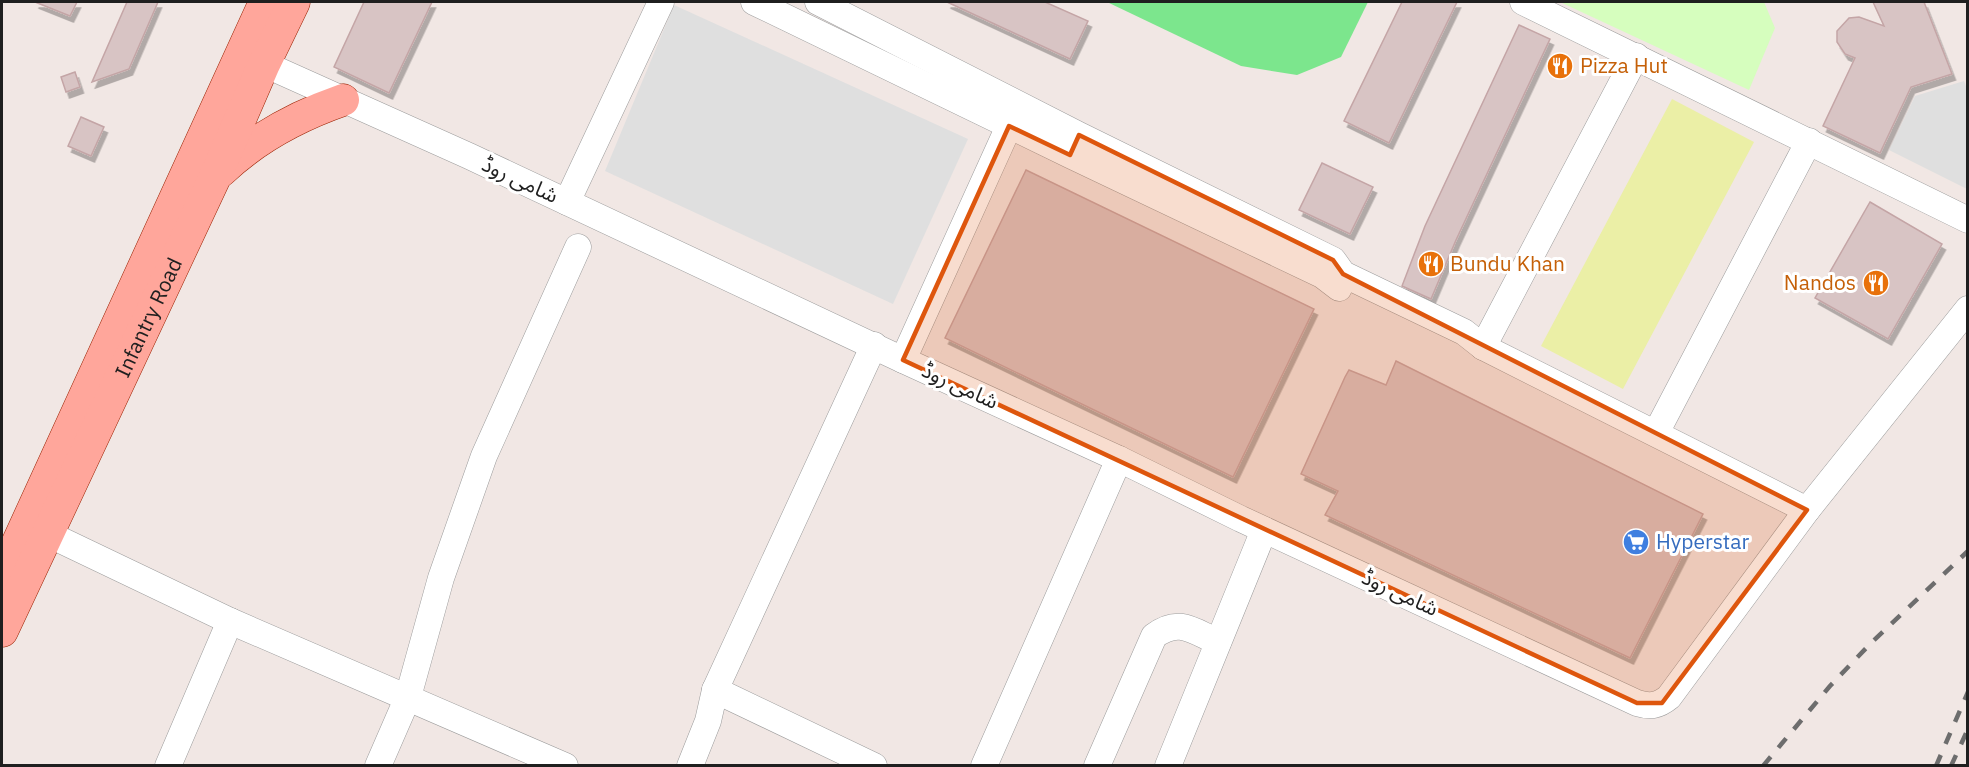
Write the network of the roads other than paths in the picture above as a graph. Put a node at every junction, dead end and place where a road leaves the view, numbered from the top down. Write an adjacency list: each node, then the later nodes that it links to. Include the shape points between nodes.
1 (266, 2): 24 (main road, Infantry Road)
2 (294, 2): 8 (main road, Infantry Road)
3 (661, 2): 14 (street)
4 (754, 2): 10 (street)
5 (818, 2): 12 (street)
6 (1523, 2): 7 (street)
7 (1636, 56): 11 (street); 19 (street)
8 (264, 64): 9 (street, شامی روڈ); 13 (main road, Infantry Road)
9 (343, 99): 13 (main road, via 279,128 237,156); 14 (street, شامی روڈ)
10 (1010, 126): 12 (street); 20 (street)
11 (1809, 141): 15 (street); 21 (street)
12 (1075, 145): 19 (street, via 1333,260 1343,274 1464,332)
13 (215, 177): 24 (main road, Infantry Road)
14 (567, 202): 18 (street, شامی روڈ)
15 (1968, 220)
16 (578, 247): 31 (street, via 484,456 441,578)
17 (1968, 309): 23 (street)
18 (874, 345): 20 (street, شامی روڈ); 30 (street)
19 (1483, 347): 21 (street)
20 (903, 360): 22 (street, شامی روڈ)
21 (1656, 433): 23 (street)
22 (1119, 459): 25 (street, شامی روڈ); 37 (street)
23 (1808, 510): 25 (street, شامی روڈ, via 1669,697 1656,706 1637,703)
24 (37, 530): 26 (main road, Infantry Road); 27 (street); 28 (main road, Infantry Road)
25 (1264, 530): 29 (street)
26 (2, 577)
27 (230, 621): 31 (street); 32 (street)
28 (2, 631)
29 (1218, 642): 38 (street, via 1178,625 1168,626 1154,636); 39 (street)
30 (715, 690): 35 (street, via 708,721); 36 (street)
31 (408, 697): 33 (street); 34 (street)
32 (168, 765)
33 (378, 765)
34 (565, 765)
35 (690, 765)
36 (874, 765)
37 (984, 765)
38 (1097, 765)
39 (1168, 765)

